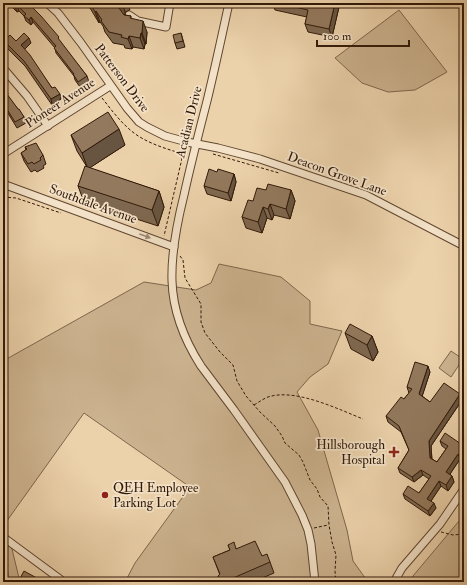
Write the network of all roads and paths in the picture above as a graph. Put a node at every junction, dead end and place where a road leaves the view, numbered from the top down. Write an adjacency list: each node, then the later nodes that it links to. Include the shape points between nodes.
1 (47, 3): 6 (street, Patterson Drive, via 82,44)
2 (170, 3): 4 (street, via 166,26 138,21)
3 (229, 3): 9 (street, Acadian Drive)
4 (129, 15)
5 (3, 68): 8 (street)
6 (110, 86): 8 (street, Pioneer Avenue); 9 (street, Patterson Drive, via 133,116 147,127 165,136)
7 (102, 98): 14 (path, via 127,127 141,137 165,149 183,154)
8 (48, 126): 11 (street, Pioneer Avenue)
9 (196, 144): 15 (street, Deacon Grove Lane, via 260,159 366,195); 16 (street, Acadian Drive, via 176,226)
10 (208, 153): 12 (path)
11 (3, 154)
12 (280, 173)
13 (3, 184): 16 (street, Southdale Avenue, one-way to 16)
14 (163, 240)
15 (464, 246)
16 (174, 250): 17 (path, via 182,257 185,278 201,304 201,322 205,332 233,365 240,386); 21 (street, Acadian Drive, via 174,300 189,347 285,482)
17 (254, 405): 18 (path, via 275,396 305,398 328,404); 20 (path, via 275,426 285,443 302,459 310,480 328,506)
18 (363, 419)
19 (464, 489): 22 (street)
20 (329, 525): 21 (path); 28 (path, via 336,555)
21 (308, 530): 27 (street, Acadian Drive, via 312,544)
22 (434, 530): 23 (path, via 453,535); 29 (street, via 402,568)
23 (464, 534)
24 (3, 537): 26 (street)
25 (464, 574): 30 (path)
26 (64, 582)
27 (315, 582)
28 (336, 582)
29 (394, 582)
30 (452, 582)

